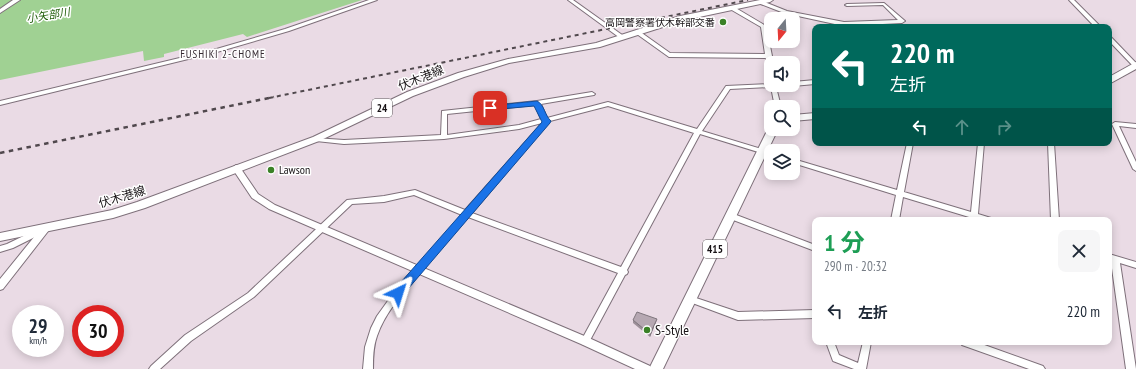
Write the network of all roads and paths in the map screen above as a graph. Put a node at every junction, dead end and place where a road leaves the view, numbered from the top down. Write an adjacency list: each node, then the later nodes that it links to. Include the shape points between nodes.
1 (17, 0): 9 (street)
2 (374, 0): 23 (street, via 287,30 216,50)
3 (570, 0): 14 (street)
4 (770, 0): 6 (main road, 伏木港線 / 24)
5 (1071, 0): 12 (street)
6 (760, 2): 8 (main road, 伏木港線 / 24); 10 (street, via 786,12)
7 (847, 6): 11 (street, via 884,4 902,21)
8 (732, 8): 13 (main road, 伏木港線 / 24); 16 (street, via 764,26)
9 (0, 11)
10 (837, 24)
11 (868, 24)
12 (1095, 24)
13 (637, 32): 14 (main road, 伏木港線 / 24); 16 (street, via 669,55)
14 (622, 37): 31 (main road, 伏木港線 / 24, via 508,61 461,75 410,94)
15 (1112, 41): 17 (street)
16 (769, 56)
17 (1136, 66): 18 (highway)
18 (1112, 80)
19 (812, 82): 20 (street)
20 (800, 83)
21 (764, 85): 29 (street, via 728,87)
22 (592, 94): 24 (street)
23 (0, 103)
24 (537, 104): 27 (street); 30 (street, via 444,112)
25 (812, 116): 26 (highway)
26 (800, 117)
27 (546, 121): 29 (street, via 608,104); 30 (street); 41 (street)
28 (1136, 126): 39 (street, via 1115,124)
29 (698, 132): 35 (street); 55 (street)
30 (444, 137): 31 (street, via 344,142)
31 (316, 140): 38 (main road, 伏木港線 / 24)
32 (909, 146): 40 (street)
33 (981, 146): 43 (street)
34 (1051, 146): 46 (street)
35 (764, 152)
36 (764, 157): 42 (highway, 415)
37 (800, 163): 40 (street)
38 (236, 168): 47 (main road, 伏木港線 / 24, via 113,214); 48 (street, via 255,196 272,207)
39 (1136, 169)
40 (900, 193): 43 (street); 44 (street)
41 (467, 214): 48 (street, via 415,192 350,202); 54 (street); 55 (street)
42 (731, 216): 50 (street); 57 (highway, 415)
43 (974, 216): 45 (street)
44 (896, 217)
45 (978, 217)
46 (1055, 217)
47 (46, 228): 49 (main road, 伏木港線 / 24); 51 (street); 56 (street)
48 (322, 228): 54 (street); 63 (street, via 251,295 188,338)
49 (0, 237)
50 (812, 247)
51 (0, 249)
52 (1112, 258): 53 (street); 68 (street)
53 (1136, 265)
54 (419, 269): 59 (street); 64 (street, via 372,331)
55 (624, 272): 59 (street)
56 (0, 286)
57 (690, 299): 58 (street, via 738,316); 66 (highway, 415)
58 (812, 314)
59 (585, 341): 65 (street)
60 (831, 345): 61 (street, via 836,358 862,368)
61 (866, 345)
62 (973, 345): 67 (street)
63 (154, 369)
64 (368, 369)
65 (646, 369)
66 (656, 369)
67 (1040, 369)
68 (1131, 369)

